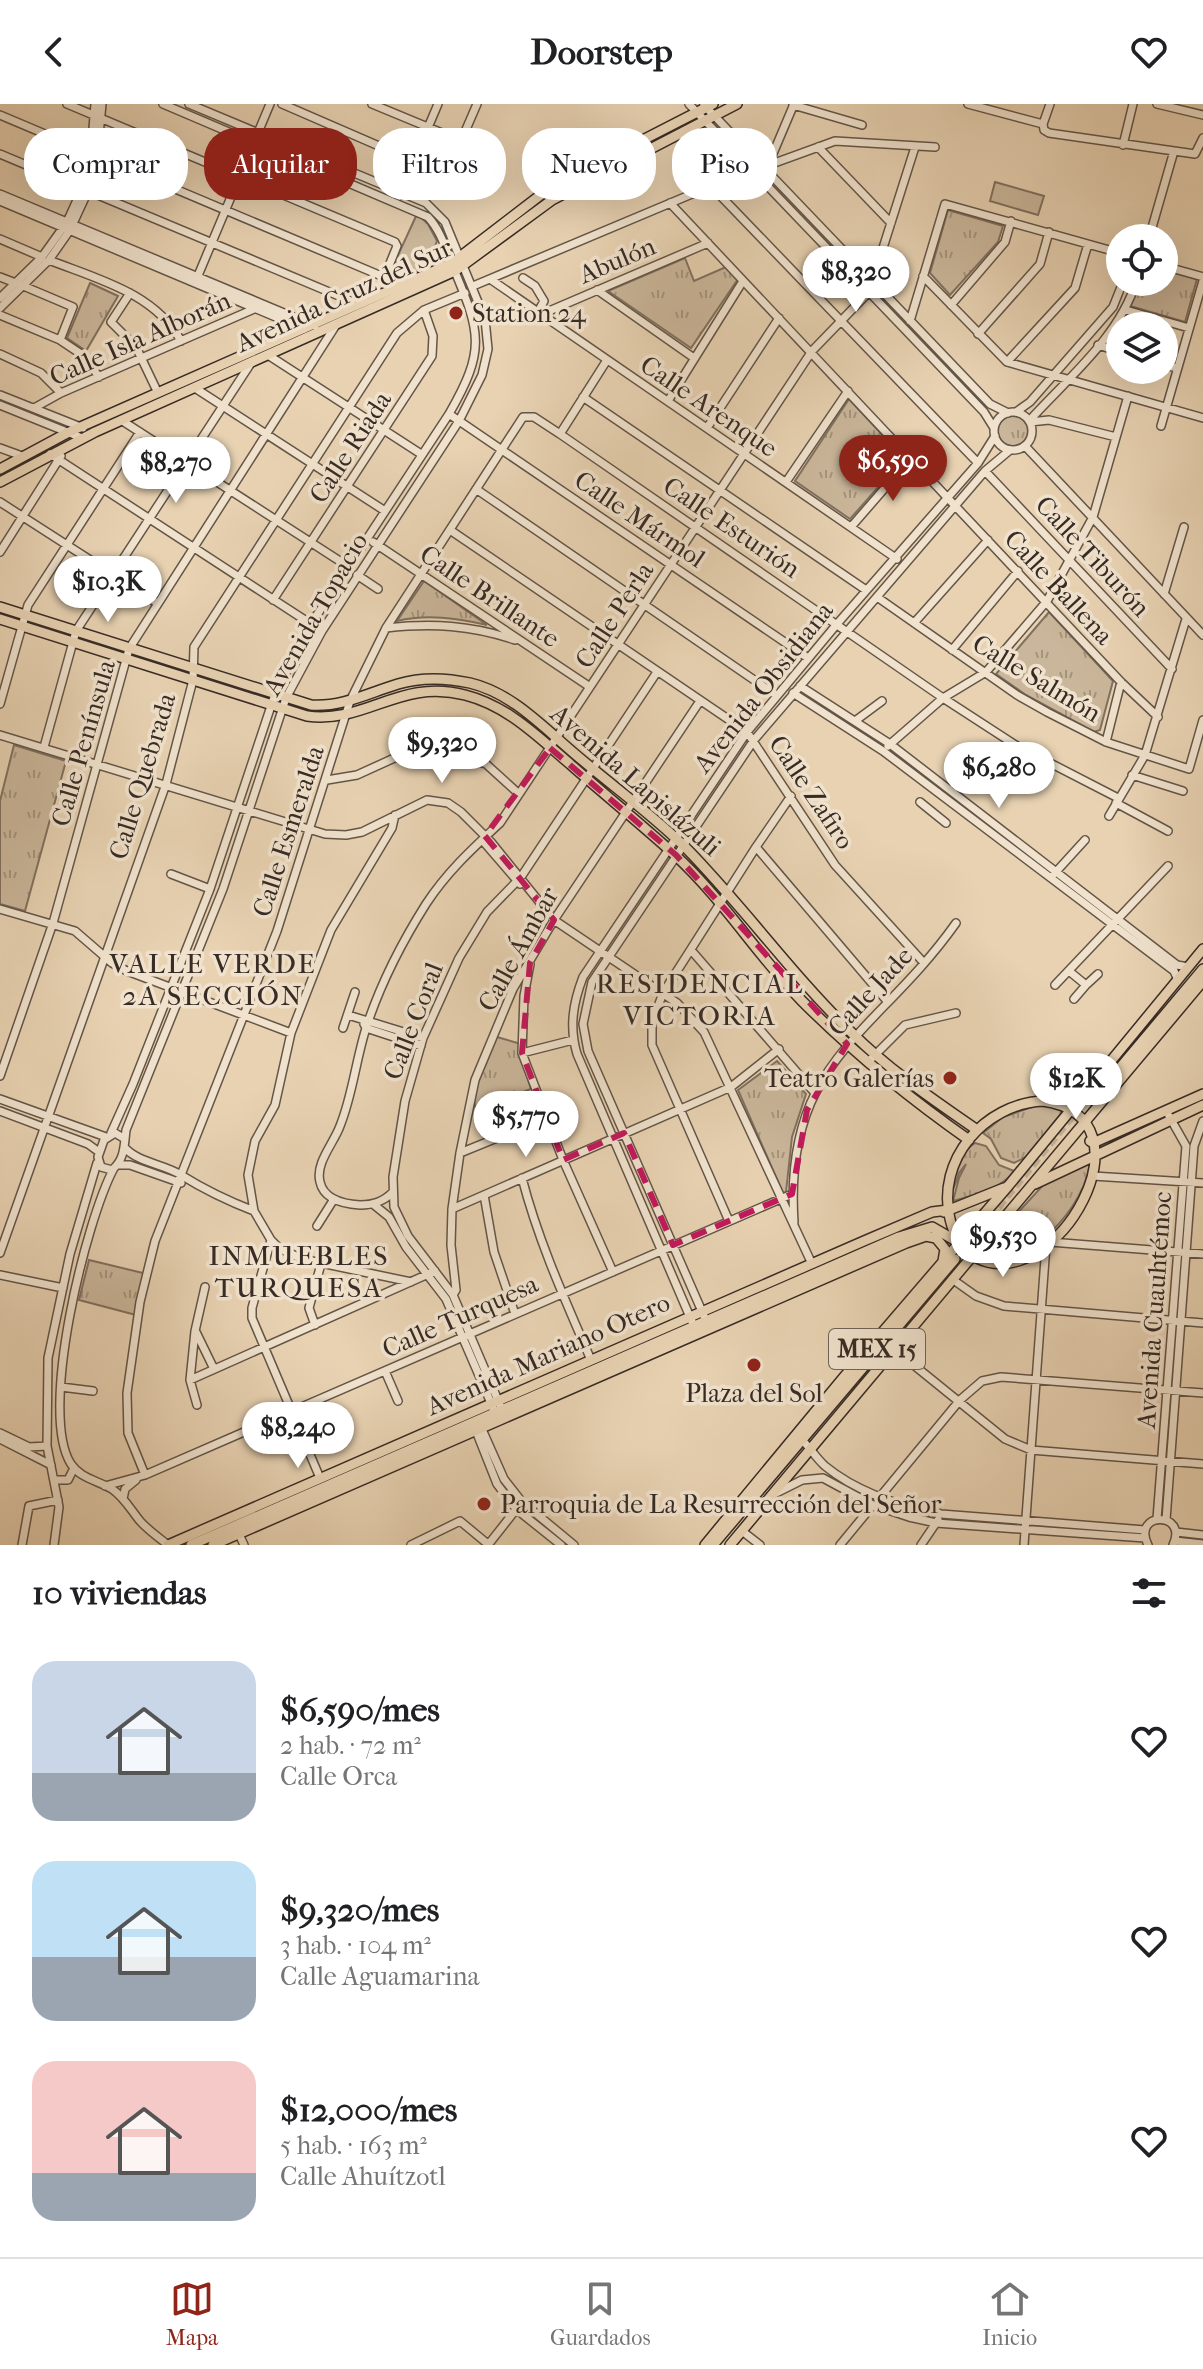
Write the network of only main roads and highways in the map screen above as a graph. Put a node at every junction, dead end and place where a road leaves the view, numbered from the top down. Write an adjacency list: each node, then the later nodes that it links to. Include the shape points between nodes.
1 (737, 104): 3 (main road, Avenida Cruz del Sur, via 552,200)
2 (705, 107): 3 (main road, Avenida Cruz del Sur, via 551,187 491,231)
3 (458, 264): 4 (main road, Avenida Cruz del Sur, via 358,304); 4 (main road, Avenida Cruz del Sur, via 336,325)
4 (314, 329): 5 (main road, Avenida Cruz del Sur, via 69,432); 6 (main road, Avenida Cruz del Sur)
5 (0, 469)
6 (0, 482)
7 (0, 607): 9 (main road, Avenida Lapislázuli)
8 (0, 619): 9 (main road, Avenida Lapislázuli)
9 (23, 620): 10 (main road, Avenida Lapislázuli)
10 (128, 654): 11 (main road, Avenida Lapislázuli, via 193,680 320,718 346,715 418,691 477,698); 11 (main road, Avenida Lapislázuli, via 311,705 334,705 411,681 462,682 509,700)
11 (554, 743): 20 (main road, Avenida Lapislázuli, via 679,842 854,1036); 23 (main road, Avenida Lapislázuli, via 587,779 672,852 847,1044)
12 (1203, 949): 16 (main road)
13 (1203, 959): 16 (main road)
14 (1203, 969): 16 (main road)
15 (1203, 981): 16 (main road)
16 (1090, 1101): 18 (main road); 19 (main road)
17 (1201, 1102): 24 (main road, via 1167,1110); 25 (main road)
18 (1071, 1109): 19 (main road); 20 (main road, via 1043,1101 1017,1104); 22 (main road)
19 (1084, 1123): 21 (main road); 24 (main road)
20 (974, 1128): 23 (main road)
21 (1076, 1133): 22 (main road); 24 (main road); 27 (main road)
22 (1050, 1135): 26 (main road)
23 (966, 1138): 28 (main road, via 947,1188)
24 (1093, 1143): 25 (main road)
25 (1095, 1154): 27 (main road); 33 (main road, via 1093,1176 1076,1212 1048,1243 998,1263)
26 (1009, 1185): 28 (main road, Avenida Mariano Otero); 30 (main road)
27 (1032, 1185): 31 (main road)
28 (948, 1210): 29 (main road, Avenida Mariano Otero, via 909,1229); 30 (main road); 32 (main road, Avenida Mariano Otero, via 932,1212)
29 (902, 1240): 30 (main road, Avenida Mariano Otero, via 936,1228); 32 (main road, Avenida Mariano Otero); 34 (main road, via 936,1238 945,1249); 35 (main road, Avenida Mariano Otero)
30 (958, 1242): 31 (main road, Avenida Mariano Otero); 33 (main road); 33 (main road)
31 (984, 1242): 33 (main road)
32 (864, 1246): 35 (main road); 36 (main road, Avenida Mariano Otero); 37 (main road, Avenida Mariano Otero)
33 (960, 1258): 34 (main road); 46 (main road, MEX 15); 46 (main road, via 952,1279 894,1349)
34 (943, 1261): 46 (main road)
35 (859, 1264): 38 (main road, Avenida Mariano Otero)
36 (749, 1291): 37 (main road); 38 (main road, Avenida Mariano Otero)
37 (769, 1292): 38 (main road, Avenida Mariano Otero)
38 (706, 1320): 39 (main road, Avenida Mariano Otero); 39 (main road, Avenida Mariano Otero)
39 (694, 1325): 40 (main road, Avenida Mariano Otero); 41 (main road, Avenida Mariano Otero); 42 (main road, Avenida Mariano Otero)
40 (561, 1373): 41 (main road); 42 (main road, Avenida Mariano Otero)
41 (572, 1378): 42 (main road, Avenida Mariano Otero)
42 (498, 1411): 43 (main road, Avenida Mariano Otero)
43 (475, 1420): 44 (main road, Avenida Mariano Otero); 45 (main road, Avenida Mariano Otero); 49 (main road, Avenida Mariano Otero)
44 (442, 1425): 45 (main road); 47 (main road, Avenida Mariano Otero)
45 (431, 1440): 48 (main road, Avenida Mariano Otero)
46 (804, 1442): 50 (main road); 51 (main road, MEX 15); 52 (main road, MEX 15); 53 (main road, via 772,1494)
47 (168, 1545)
48 (191, 1545)
49 (213, 1545)
50 (705, 1545)
51 (713, 1545)
52 (722, 1545)
53 (730, 1545)

